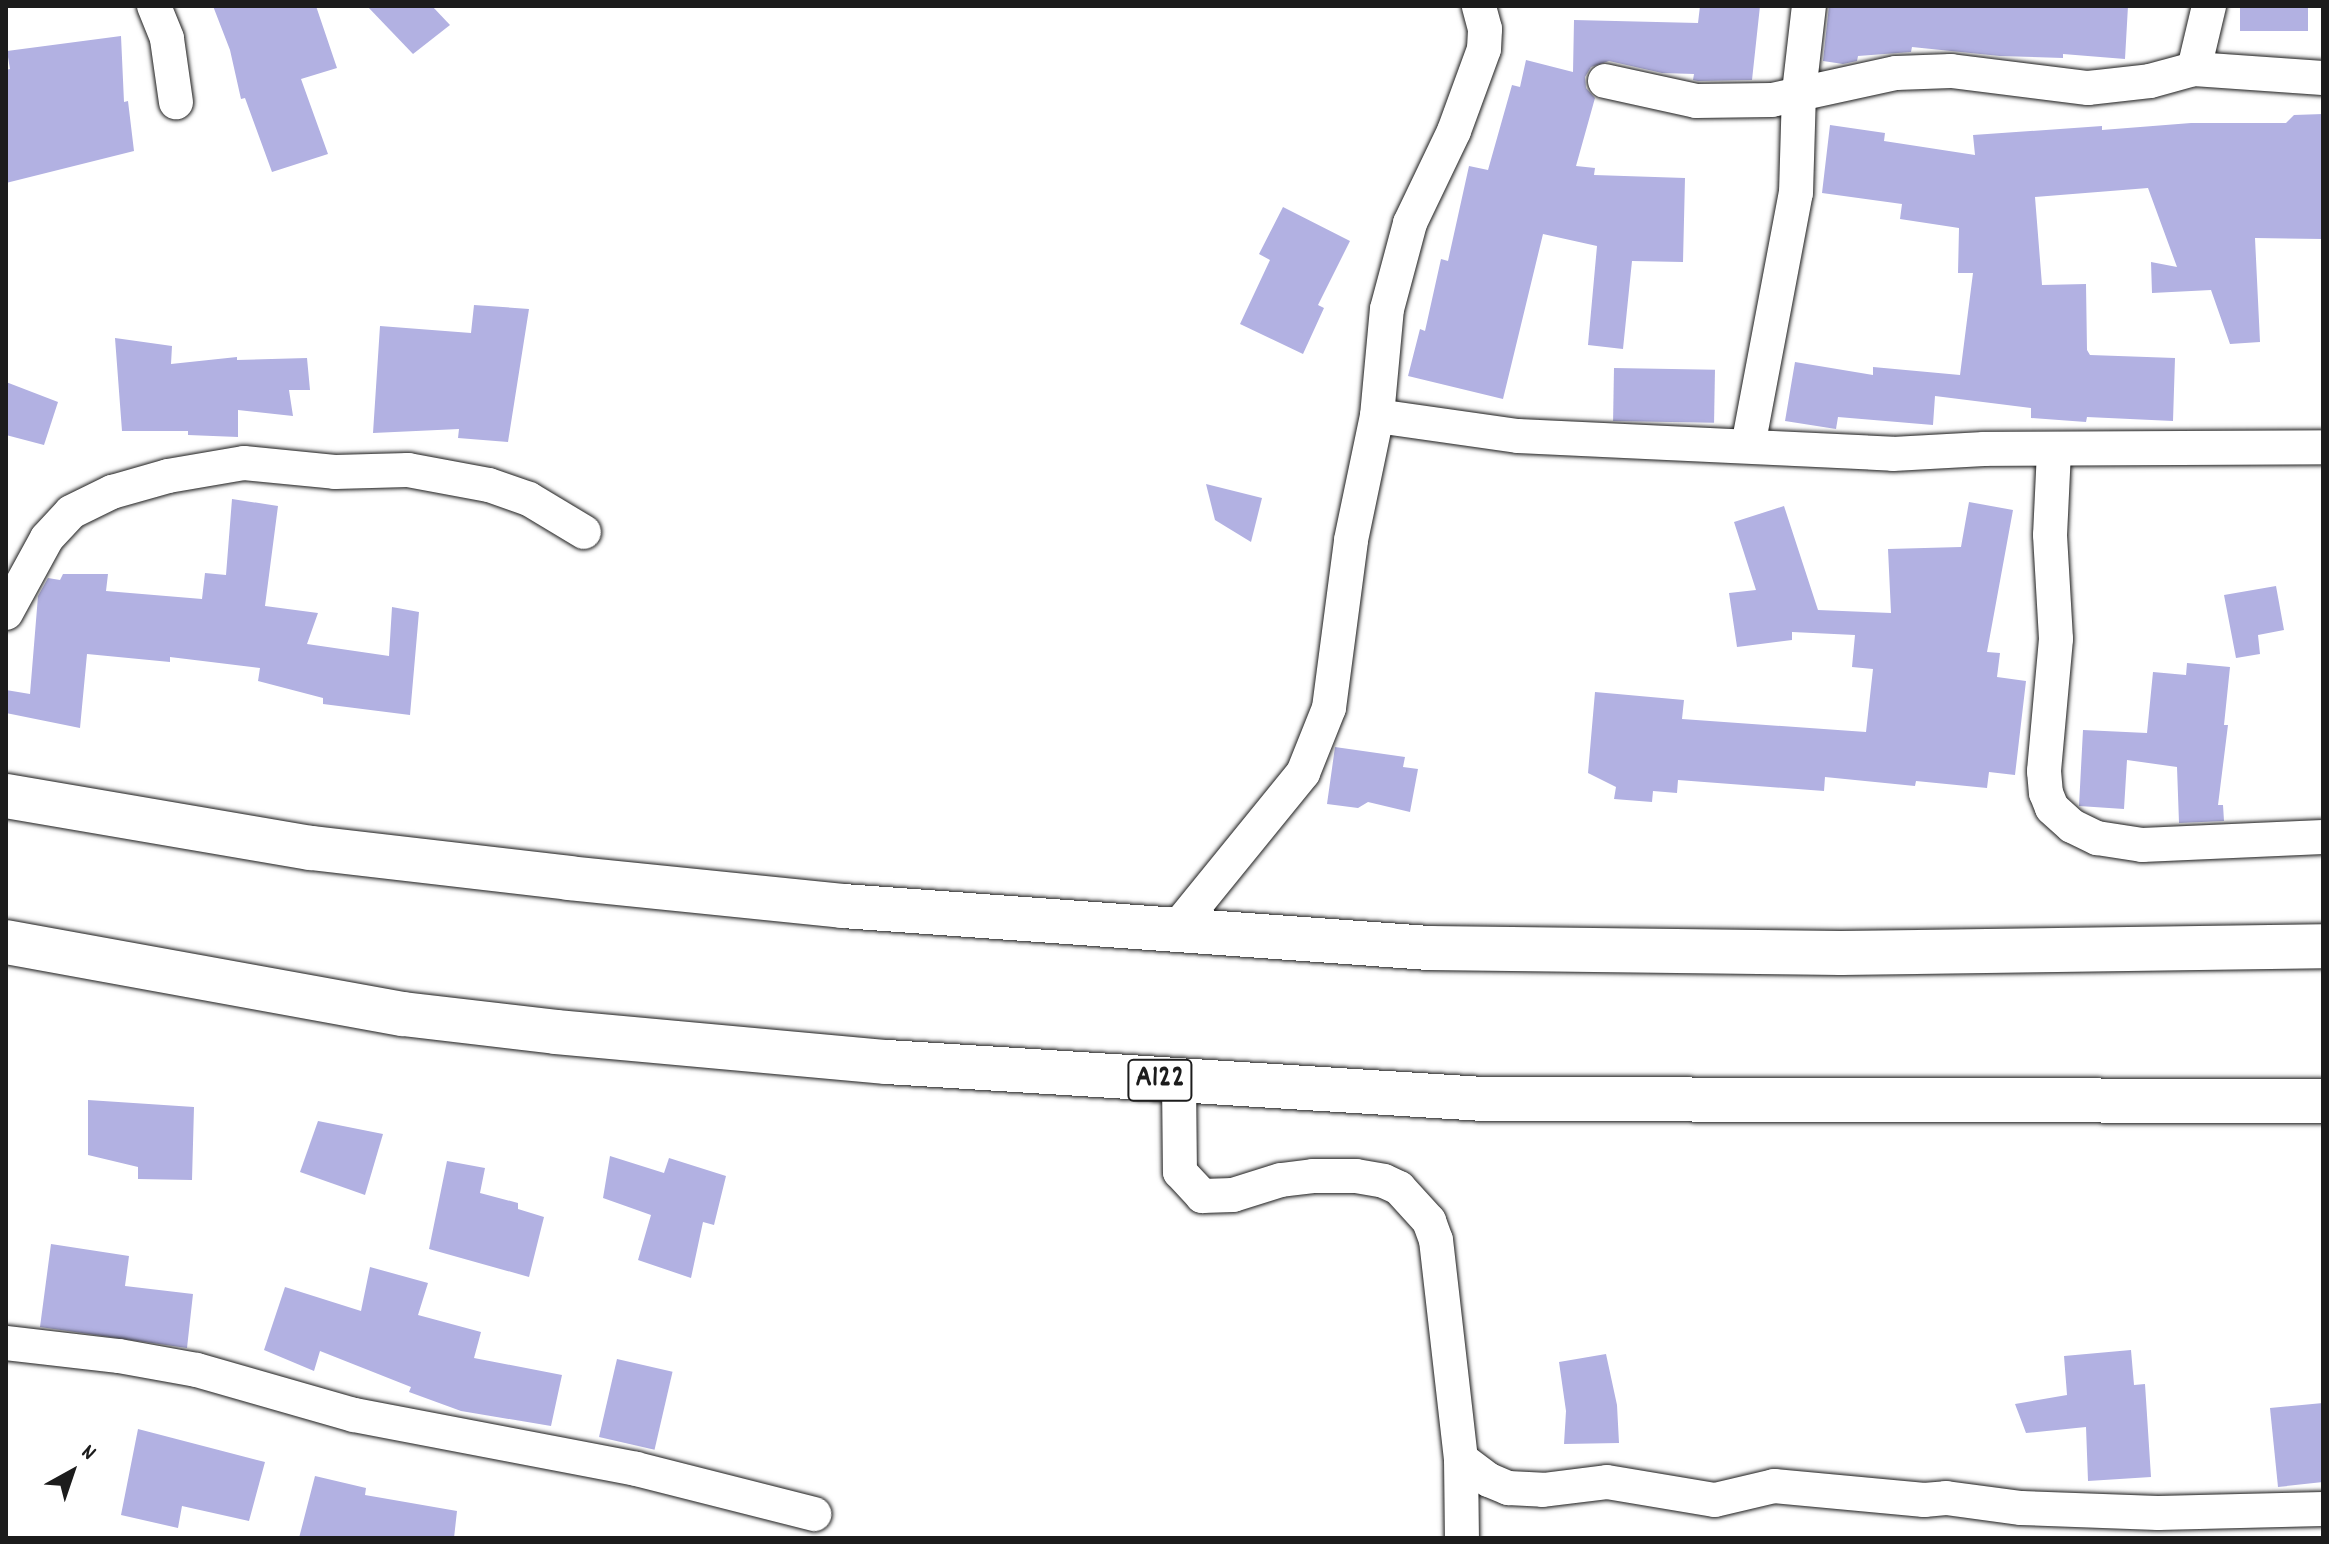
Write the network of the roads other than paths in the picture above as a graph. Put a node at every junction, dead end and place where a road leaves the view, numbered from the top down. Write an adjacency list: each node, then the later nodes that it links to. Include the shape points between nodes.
1 (154, 6): 9 (street, via 167,39)
2 (1479, 6): 10 (street, via 1484,49 1454,131 1410,223 1387,309)
3 (1809, 6): 8 (street)
4 (2209, 6): 5 (street)
5 (2194, 69): 6 (street); 8 (street, via 2150,81 2088,88 1951,71 1896,73)
6 (2323, 78)
7 (1605, 81): 8 (street, via 1696,101 1772,100)
8 (1799, 92): 11 (street, via 1796,193)
9 (176, 102)
10 (1377, 416): 11 (street, via 1518,436); 18 (street, via 1351,540 1329,708 1317,742 1303,773)
11 (1748, 446): 13 (street, via 1893,454)
12 (2323, 447): 13 (street)
13 (2054, 451): 17 (street, via 2050,535 2056,639 2044,771 2052,808 2097,838 2142,845)
14 (584, 532): 15 (street, via 529,499 489,485 408,470 335,472 244,463 168,476 112,492 71,512 47,538)
15 (6, 613)
16 (6, 796): 18 (highway, via 311,848 569,878 843,906)
17 (2323, 837)
18 (1177, 928): 20 (highway, via 1429,948 1841,953)
19 (6, 942): 21 (highway, A122, via 403,1014 887,1062)
20 (2323, 946)
21 (1179, 1081): 22 (highway, A122, via 1484,1099); 24 (street, via 1180,1172 1202,1196 1233,1195 1281,1180 1356,1176 1384,1181 1416,1202 1436,1240)
22 (2323, 1101)
23 (6, 1343): 26 (street, via 197,1370 354,1415 636,1469)
24 (1461, 1459): 25 (street, via 1508,1488 1543,1490 1607,1482 1715,1500 1774,1486 2021,1508 2158,1513); 27 (street)
25 (2323, 1509)
26 (814, 1514)
27 (1462, 1538)

